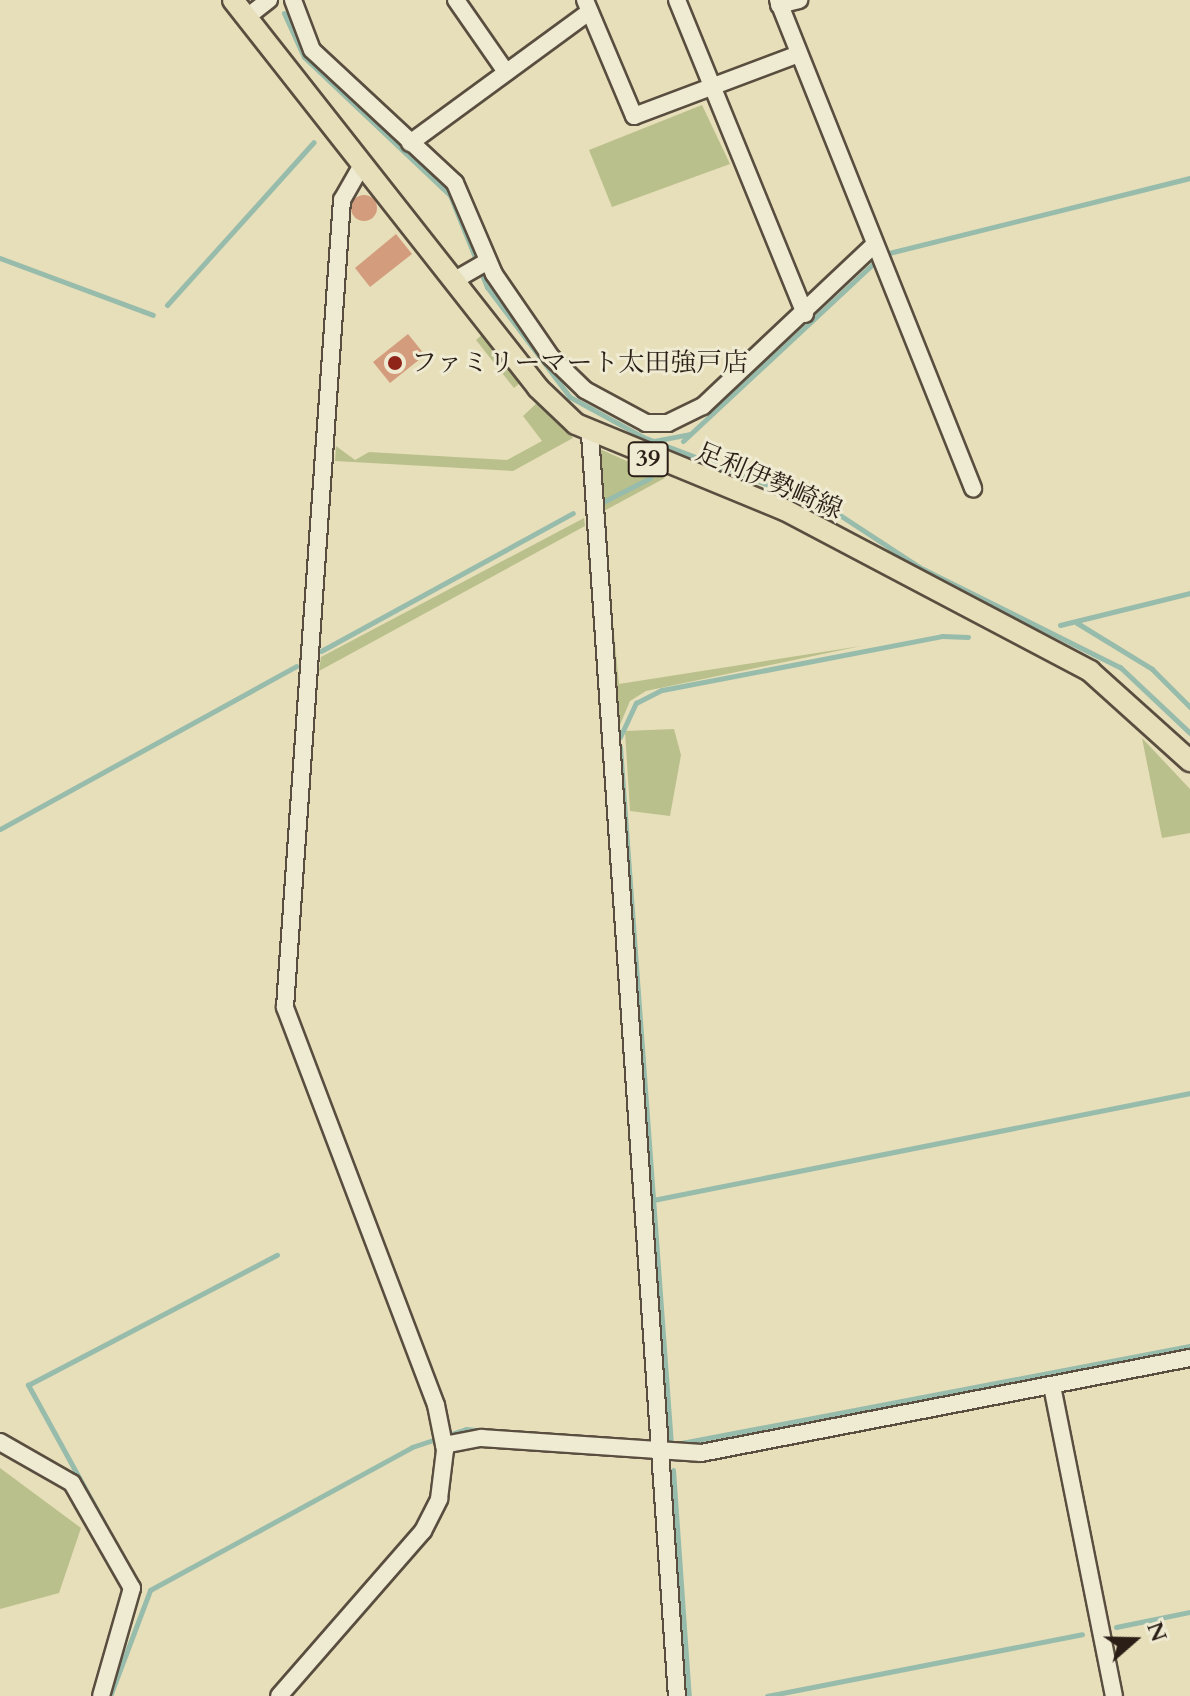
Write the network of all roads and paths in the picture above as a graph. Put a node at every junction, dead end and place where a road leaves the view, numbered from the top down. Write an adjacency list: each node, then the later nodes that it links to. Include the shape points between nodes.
1 (233, 0): 9 (main road, 足利伊勢崎線 / 39)
2 (269, 0): 9 (street)
3 (293, 0): 13 (street, via 312,50)
4 (456, 0): 11 (street)
5 (677, 0): 12 (street)
6 (799, 0): 7 (street)
7 (778, 2): 10 (street)
8 (587, 6): 11 (street); 12 (street, via 634,116)
9 (247, 17): 14 (main road, 足利伊勢崎線 / 39)
10 (799, 54): 12 (street); 15 (street)
11 (506, 72): 13 (street)
12 (712, 89): 18 (street)
13 (410, 143): 16 (street, via 460,190)
14 (362, 165): 17 (main road, 足利伊勢崎線 / 39); 25 (street, via 342,200 285,1007)
15 (873, 246): 18 (street); 20 (street)
16 (480, 264): 17 (street); 18 (street, via 563,371 607,404 655,426 703,406)
17 (455, 280): 19 (main road, 足利伊勢崎線 / 39, via 543,394)
18 (805, 314)
19 (590, 434): 21 (main road, 足利伊勢崎線 / 39, via 785,510 1090,671); 26 (street)
20 (973, 488)
21 (1190, 761)
22 (1190, 1358): 23 (street)
23 (1052, 1386): 26 (street); 30 (street)
24 (0, 1442): 27 (street, via 72,1483 132,1588)
25 (444, 1445): 26 (street, via 481,1438); 28 (street, via 441,1488 423,1531)
26 (660, 1455): 29 (street)
27 (101, 1696)
28 (279, 1696)
29 (677, 1696)
30 (1114, 1696)

